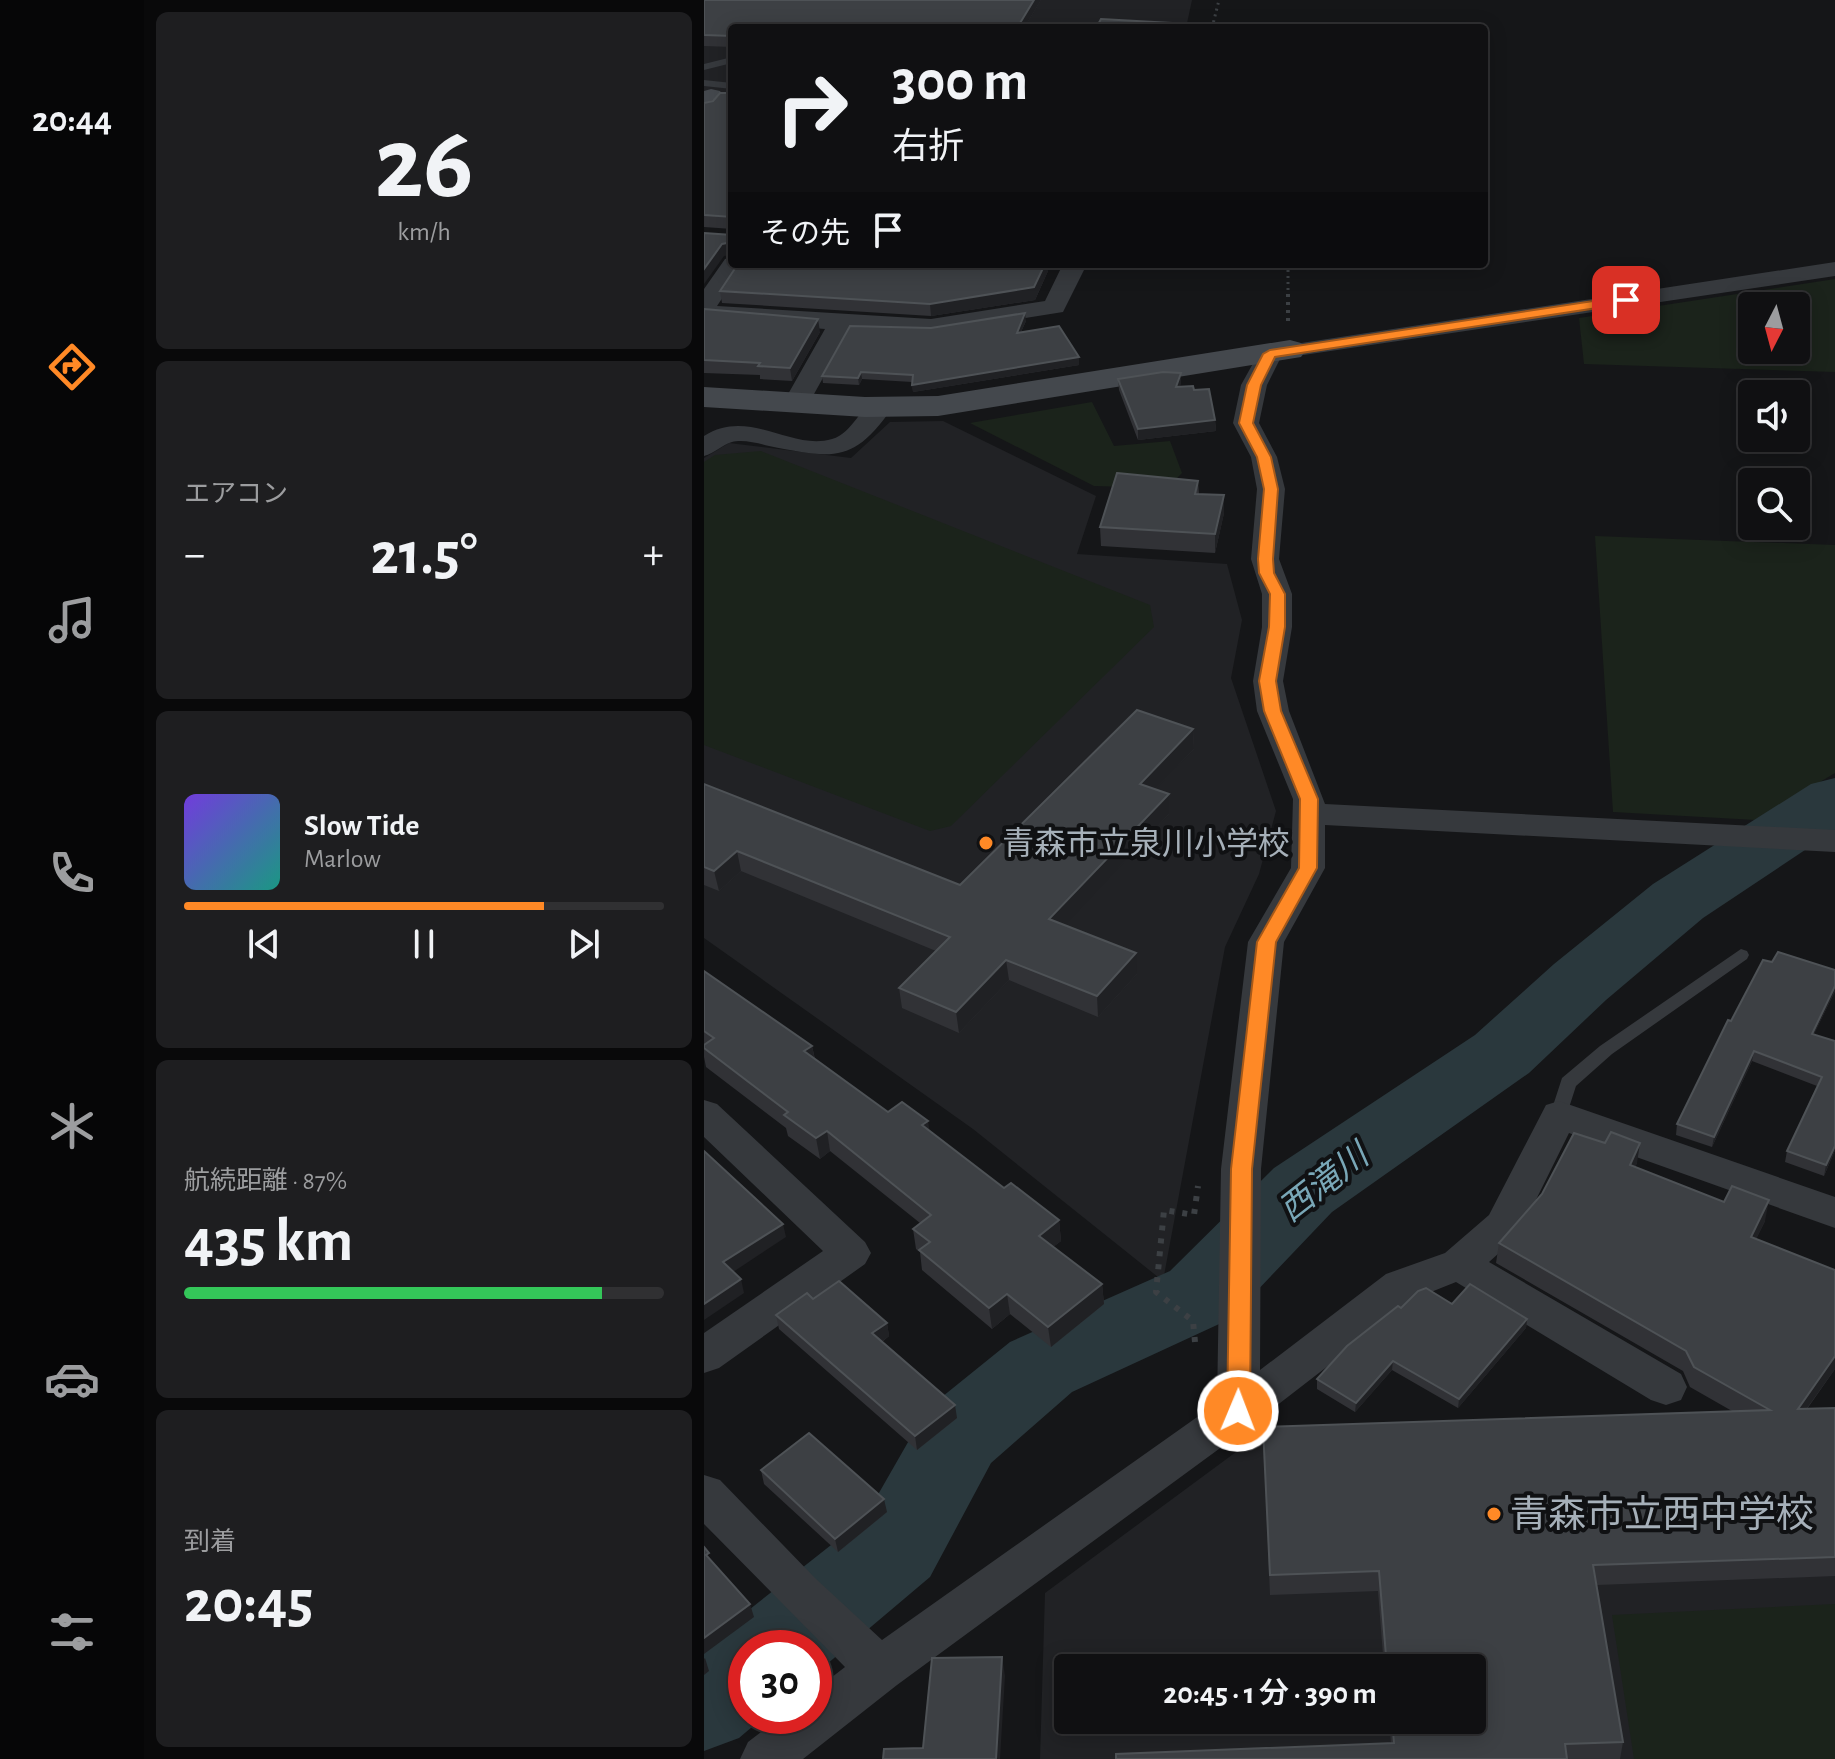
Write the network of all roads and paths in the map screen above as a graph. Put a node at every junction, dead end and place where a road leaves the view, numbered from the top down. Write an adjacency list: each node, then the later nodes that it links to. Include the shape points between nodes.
1 (1219, 0): 2 (path)
2 (1213, 24)
3 (728, 61): 4 (lane)
4 (704, 67)
5 (730, 268): 9 (street)
6 (1073, 268): 10 (street, via 1057,304 1045,310 931,326)
7 (1288, 268): 11 (path)
8 (1835, 269): 11 (street)
9 (704, 309): 10 (street)
10 (841, 323): 13 (street)
11 (1280, 352): 14 (street, via 965,403); 16 (street, via 1251,394 1246,423 1264,457 1271,489 1265,559 1277,594 1277,627 1268,681 1273,711)
12 (704, 397): 13 (street)
13 (796, 403): 14 (street)
14 (879, 408): 15 (street, via 858,438 841,448 729,433)
15 (704, 448)
16 (1311, 814): 17 (street); 27 (street, via 1308,868 1266,942 1241,1169)
17 (1825, 840)
18 (1741, 955): 20 (lane, via 1568,1083)
19 (704, 1114): 25 (street, via 851,1253)
20 (1559, 1115): 21 (street); 22 (street, via 1504,1225)
21 (1835, 1213)
22 (1459, 1264): 26 (street); 27 (street, via 1401,1286)
23 (1156, 1292): 24 (path)
24 (1193, 1321)
25 (704, 1356)
26 (1666, 1387)
27 (1238, 1411): 29 (street)
28 (704, 1494): 29 (street)
29 (880, 1669): 30 (street)
30 (765, 1759)

